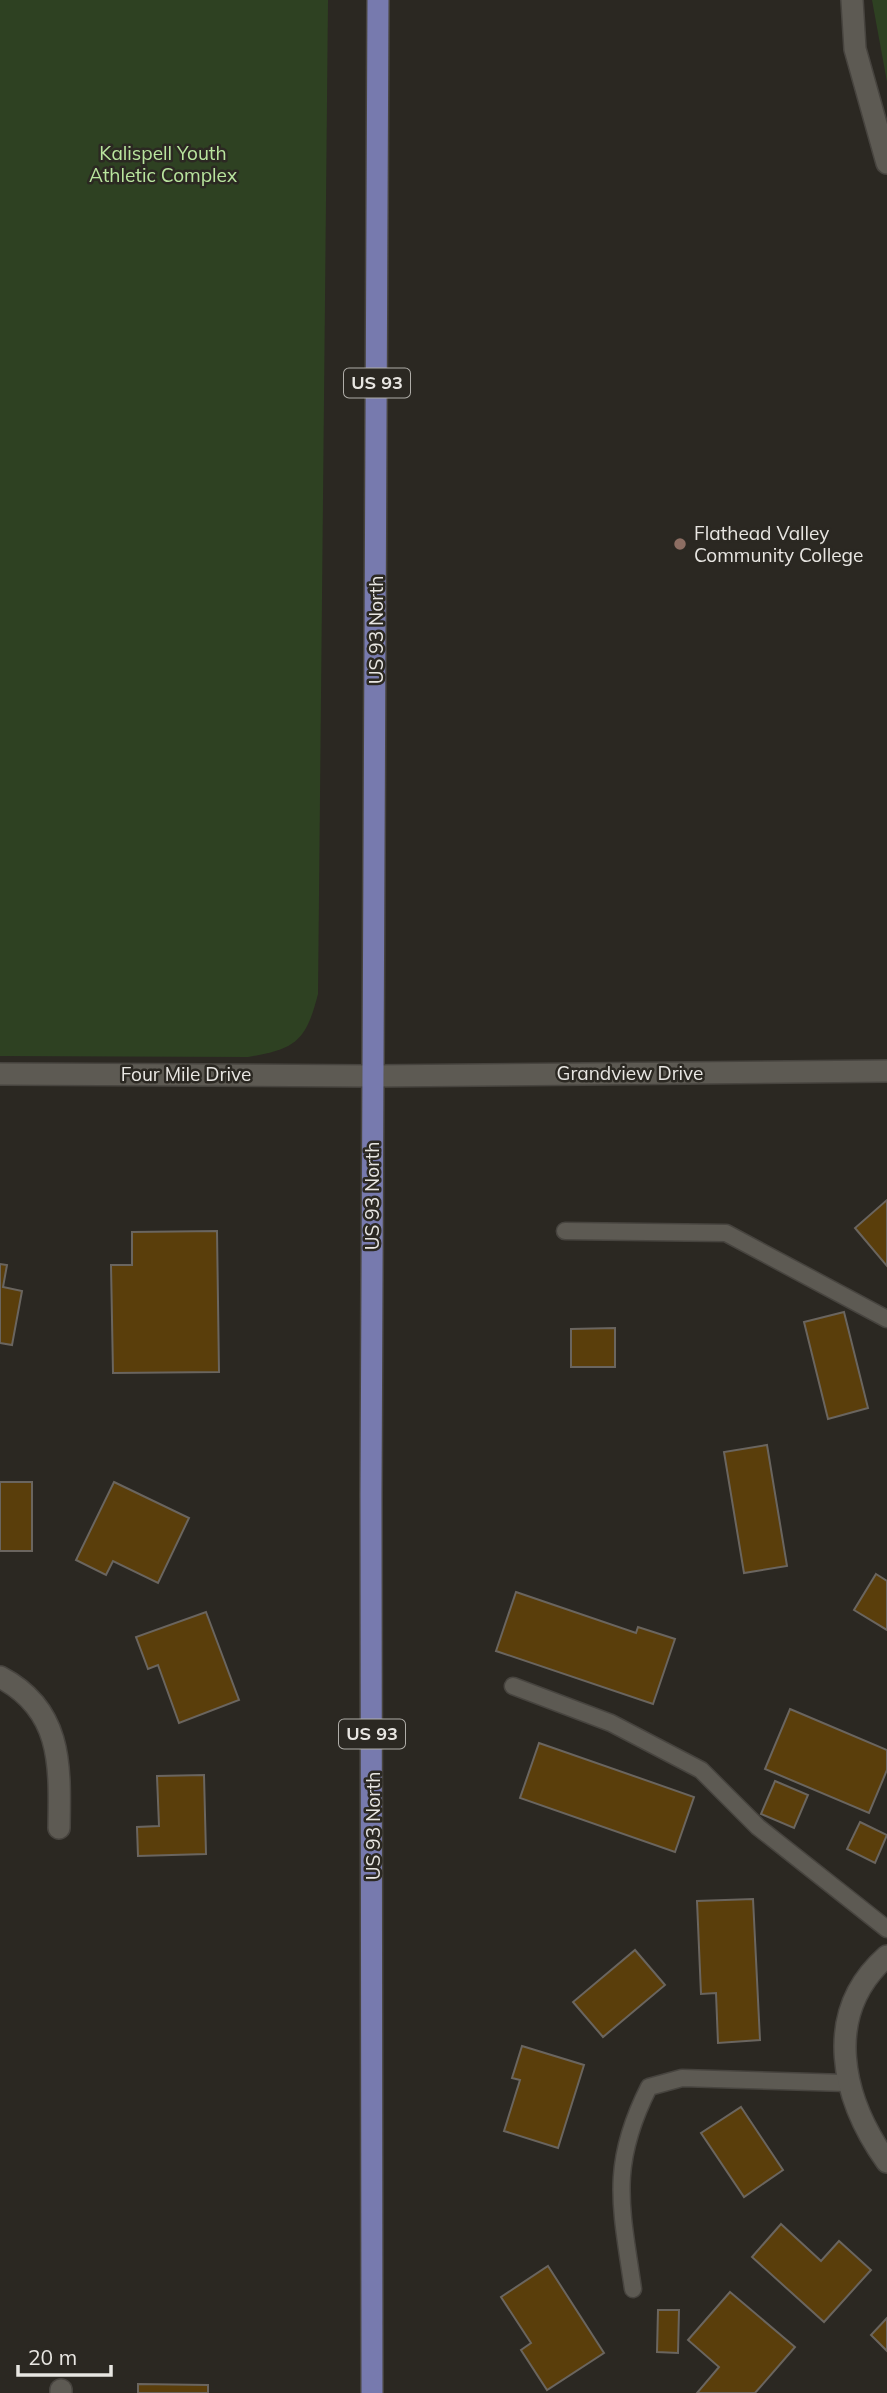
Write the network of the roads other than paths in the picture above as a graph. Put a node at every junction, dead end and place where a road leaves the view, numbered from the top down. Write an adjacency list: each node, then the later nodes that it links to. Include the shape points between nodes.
1 (378, 0): 6 (main road, US 93 North / US 93)
2 (852, 0): 3 (street, via 855,49)
3 (887, 163)
4 (887, 1071): 6 (street, Grandview Drive)
5 (0, 1074): 6 (street, Four Mile Drive)
6 (373, 1076): 17 (main road, US 93 North / US 93)
7 (565, 1231): 8 (lane, via 726,1233)
8 (887, 1319)
9 (0, 1677): 11 (street, via 30,1699 46,1720 60,1776)
10 (513, 1686): 12 (lane, via 611,1723 701,1770 758,1827)
11 (59, 1828)
12 (887, 1929)
13 (887, 1956): 14 (street, via 853,2004 846,2031)
14 (847, 2083): 15 (street, via 860,2118); 16 (lane, via 682,2078 649,2088 624,2145 620,2199)
15 (887, 2162)
16 (633, 2289)
17 (372, 2393)

